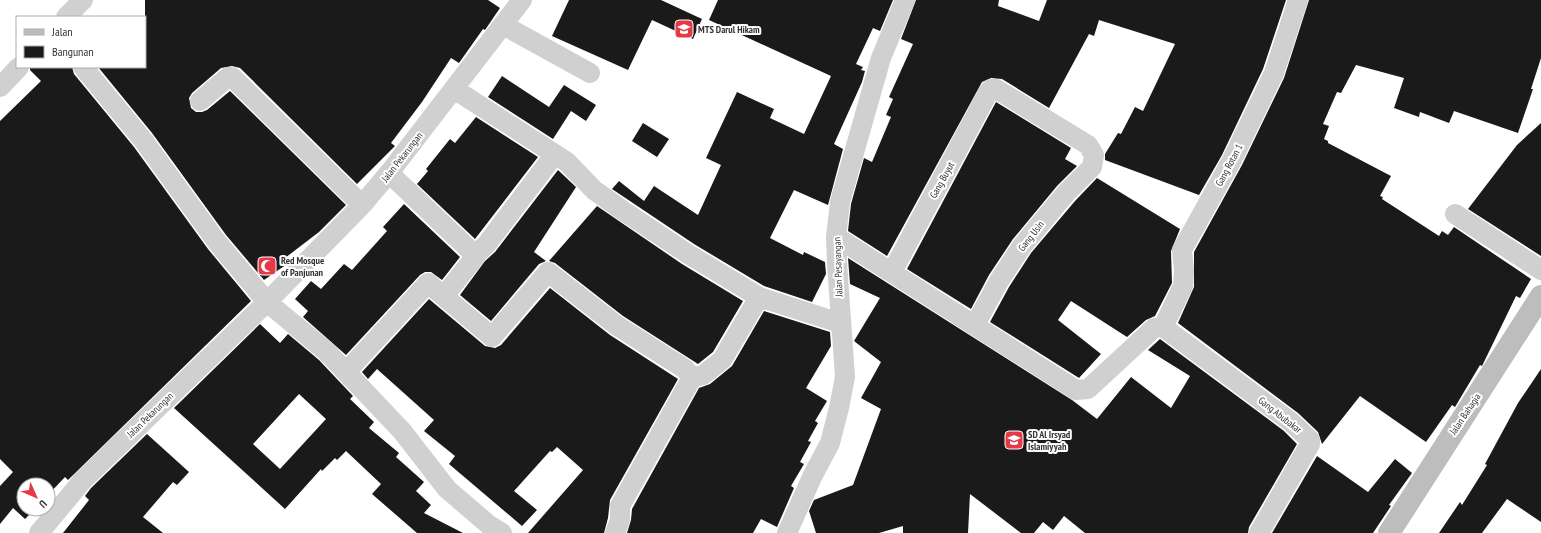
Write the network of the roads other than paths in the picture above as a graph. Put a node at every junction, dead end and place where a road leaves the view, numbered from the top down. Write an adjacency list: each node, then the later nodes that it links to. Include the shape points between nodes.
1 (82, 0): 5 (street)
2 (522, 0): 6 (street, Jalan Pekarungan)
3 (905, 0): 18 (street, Jalan Pesayangan, via 881,58 840,202)
4 (1298, 0): 28 (street, Gang Rotan 1, via 1274,73 1232,160 1182,250 1183,286)
5 (67, 16)
6 (503, 24): 9 (street); 12 (street, Jalan Pekarungan)
7 (18, 68): 10 (street)
8 (85, 68): 25 (street, via 143,140 217,242)
9 (590, 73)
10 (0, 87)
11 (992, 89): 21 (street, Gang Buyut); 27 (street, Gang Usin, via 996,89 1088,145 1094,155 1089,171 1066,193 1022,246)
12 (454, 90): 14 (street); 15 (street, Jalan Pekarungan)
13 (200, 102): 16 (street, via 228,77 232,77)
14 (555, 154): 19 (street, via 490,240); 24 (street, via 567,162 594,190 622,210)
15 (389, 173): 16 (street, Jalan Pekarungan); 19 (street)
16 (362, 205): 25 (street, Jalan Pekarungan)
17 (1455, 214): 20 (street)
18 (836, 237): 21 (street); 26 (street, Jalan Pesayangan)
19 (475, 255): 22 (street)
20 (1541, 270)
21 (892, 272): 27 (street)
22 (444, 296): 29 (street, via 428,283); 30 (street, via 492,337 548,272 616,325 685,369)
23 (1541, 296): 36 (main road, Jalan Bahagia)
24 (759, 297): 26 (street); 30 (street, via 722,360 704,375)
25 (267, 302): 29 (street, via 327,352); 31 (street, Jalan Pekarungan, via 83,480)
26 (840, 323): 34 (street, Jalan Pesayangan, via 845,376 839,408 830,443)
27 (975, 325): 28 (street, via 1079,391 1088,389 1154,328)
28 (1163, 327): 35 (street, Gang Abubakar, via 1291,422 1310,440)
29 (346, 372): 32 (street, via 402,431 447,489)
30 (691, 378): 33 (street, via 620,506 620,520)
31 (39, 533)
32 (502, 533)
33 (616, 533)
34 (787, 533)
35 (1259, 533)
36 (1389, 533)

